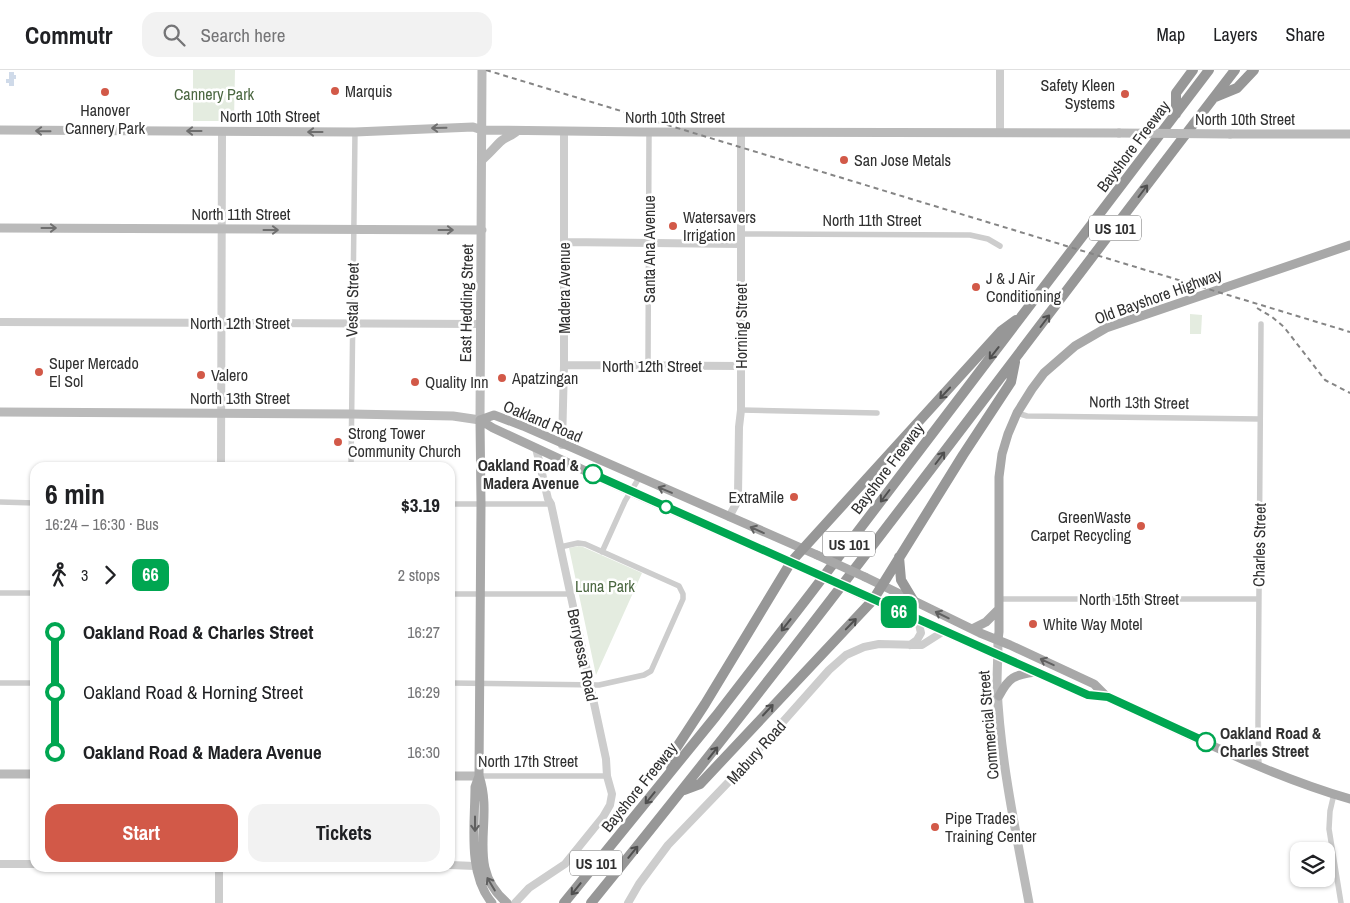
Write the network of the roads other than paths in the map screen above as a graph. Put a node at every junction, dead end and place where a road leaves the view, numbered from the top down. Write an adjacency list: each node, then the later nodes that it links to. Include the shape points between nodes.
1 (482, 70): 10 (main road, East Hedding Street)
2 (1000, 70): 17 (street)
3 (1193, 70): 8 (highway, via 1176,93)
4 (1209, 70): 8 (highway, Bayshore Freeway / US 101)
5 (1235, 70): 7 (highway, US 101)
6 (1254, 70): 7 (highway, via 1237,88)
7 (1214, 97): 36 (highway, US 101, one-way to 7)
8 (1176, 114): 30 (highway, Bayshore Freeway / US 101)
9 (0, 130): 11 (main road, North 10th Street, one-way to 9)
10 (482, 130): 12 (main road, North 10th Street); 14 (main road, North 10th Street, one-way to 14, via 473,127); 19 (main road, East Hedding Street)
11 (222, 131): 14 (main road, North 10th Street, one-way to 11); 21 (street)
12 (517, 131): 13 (main road, North 10th Street); 19 (main road, via 502,140)
13 (564, 131): 15 (main road, North 10th Street); 25 (street, Madera Avenue)
14 (354, 132): 22 (street, Vestal Street)
15 (649, 132): 16 (main road, North 10th Street); 26 (street, Santa Ana Avenue)
16 (741, 132): 17 (main road, North 10th Street); 24 (street, Horning Street)
17 (1000, 133): 18 (main road, North 10th Street, bridge)
18 (1350, 134)
19 (482, 160): 23 (main road, East Hedding Street)
20 (0, 228): 21 (main road, North 11th Street, one-way to 21)
21 (222, 228): 22 (main road, North 11th Street, one-way to 22); 32 (street)
22 (353, 230): 23 (main road, North 11th Street, one-way to 23); 33 (street, Vestal Street)
23 (482, 230): 34 (main road, East Hedding Street)
24 (741, 234): 27 (street, Horning Street); 29 (street, North 11th Street, via 970,235)
25 (564, 242): 26 (street); 37 (street, Madera Avenue)
26 (649, 242): 27 (street); 38 (street, Santa Ana Avenue)
27 (741, 244): 39 (street, Horning Street)
28 (1350, 245): 44 (main road, Old Bayshore Highway, via 1106,328 1075,346 1044,373)
29 (1000, 246)
30 (1024, 314): 62 (highway, one-way to 62, via 1001,330); 92 (highway, Bayshore Freeway / US 101, one-way to 92)
31 (0, 322): 32 (street, North 12th Street)
32 (221, 323): 33 (street, North 12th Street); 42 (street)
33 (351, 324): 34 (street, North 12th Street); 45 (street, Vestal Street)
34 (481, 324): 47 (main road, East Hedding Street)
35 (1261, 324): 46 (street, Charles Street)
36 (1015, 359): 64 (highway, via 1012,382); 98 (highway, US 101, one-way to 36)
37 (564, 365): 38 (street, North 12th Street); 48 (street, Madera Avenue)
38 (648, 366): 39 (street, North 12th Street)
39 (741, 366): 40 (street, Horning Street)
40 (741, 410): 43 (street); 60 (street, Horning Street, via 738,495)
41 (0, 412): 42 (main road, North 13th Street)
42 (221, 413): 45 (main road, North 13th Street); 51 (street)
43 (878, 413)
44 (1017, 413): 46 (street, North 13th Street, via 1027,416); 50 (main road, Old Bayshore Highway)
45 (351, 414): 47 (main road, North 13th Street, via 453,416); 52 (street, Vestal Street)
46 (1260, 419): 74 (street, Charles Street)
47 (480, 420): 48 (main road, Oakland Road, via 494,415); 49 (main road, Oakland Road); 58 (main road, East Hedding Street)
48 (562, 444): 53 (main road, Oakland Road)
49 (536, 448): 54 (main road, Oakland Road); 59 (street, Berryessa Road)
50 (1002, 454): 73 (main road, Commercial Street, via 998,492)
51 (221, 462)
52 (350, 462)
53 (639, 478): 54 (street); 60 (main road, Oakland Road, one-way to 53)
54 (631, 492): 63 (street); 65 (main road, Oakland Road)
55 (0, 502): 56 (street)
56 (30, 503)
57 (455, 504): 58 (street)
58 (481, 504): 59 (street); 70 (main road, East Hedding Street)
59 (551, 504): 61 (street, Berryessa Road)
60 (729, 517): 62 (main road, Oakland Road, one-way to 60)
61 (560, 547): 63 (street, via 578,543); 71 (street, Berryessa Road)
62 (802, 549): 65 (highway); 66 (main road, Oakland Road, bridge)
63 (602, 552): 88 (street, via 679,586 683,598 651,671)
64 (899, 557): 66 (highway); 75 (highway, via 901,580)
65 (791, 562): 72 (main road, Oakland Road, bridge); 92 (highway, via 673,753)
66 (879, 584): 72 (highway); 75 (main road, Oakland Road)
67 (0, 593): 68 (street)
68 (30, 593)
69 (455, 594): 70 (street)
70 (481, 594): 71 (street); 87 (main road, East Hedding Street)
71 (570, 594): 88 (street, Berryessa Road)
72 (870, 598): 77 (main road, Oakland Road); 98 (highway, one-way to 72, via 700,784)
73 (999, 599): 74 (street, North 15th Street); 76 (main road, Commercial Street)
74 (1258, 599): 91 (street, Charles Street)
75 (913, 600): 78 (main road, Oakland Road, one-way to 75)
76 (999, 608): 78 (main road, via 987,621); 80 (main road, Commercial Street)
77 (918, 620): 79 (main road, Oakland Road); 81 (street, via 921,632)
78 (972, 629): 80 (main road, Oakland Road)
79 (944, 631): 81 (street, Mabury Road, via 922,645); 82 (main road, Oakland Road)
80 (998, 640): 82 (main road, Commercial Street); 90 (main road, Oakland Road, one-way to 80, via 1094,684)
81 (910, 645): 112 (street, Mabury Road, via 864,647 846,655 829,670 668,845)
82 (998, 655): 83 (main road, Oakland Road); 89 (main road, Commercial Street)
83 (1037, 672): 89 (main road, via 1012,677); 90 (main road, Oakland Road, via 1088,695)
84 (0, 683): 85 (street)
85 (30, 683)
86 (455, 683): 87 (street)
87 (480, 683): 88 (street); 96 (main road, East Hedding Street)
88 (589, 685): 97 (street, Berryessa Road)
89 (999, 696): 113 (main road, Commercial Street, via 1007,776)
90 (1108, 697): 91 (main road, Oakland Road)
91 (1259, 766): 99 (main road, Oakland Road)
92 (671, 771): 110 (highway, Bayshore Freeway / US 101, one-way to 110)
93 (0, 774): 94 (main road)
94 (30, 774)
95 (455, 776): 96 (main road, North 17th Street)
96 (479, 776): 97 (street, North 17th Street); 104 (main road, East Hedding Street, one-way to 104, via 475,787); 108 (main road, East Hedding Street, one-way to 96, via 493,888 484,869 483,789)
97 (607, 776): 109 (street, Berryessa Road, via 612,794 603,817 565,864 529,888)
98 (683, 791): 111 (highway, US 101, one-way to 98)
99 (1334, 794): 100 (main road, Oakland Road); 114 (street, via 1329,828)
100 (1350, 799)
101 (0, 864): 102 (street)
102 (30, 864)
103 (455, 865): 104 (street)
104 (475, 866): 107 (main road, East Hedding Street, via 482,888)
105 (219, 872): 106 (street)
106 (219, 903)
107 (492, 903)
108 (508, 903)
109 (515, 903)
110 (564, 903)
111 (591, 903)
112 (628, 903)
113 (1029, 903)
114 (1341, 903)

